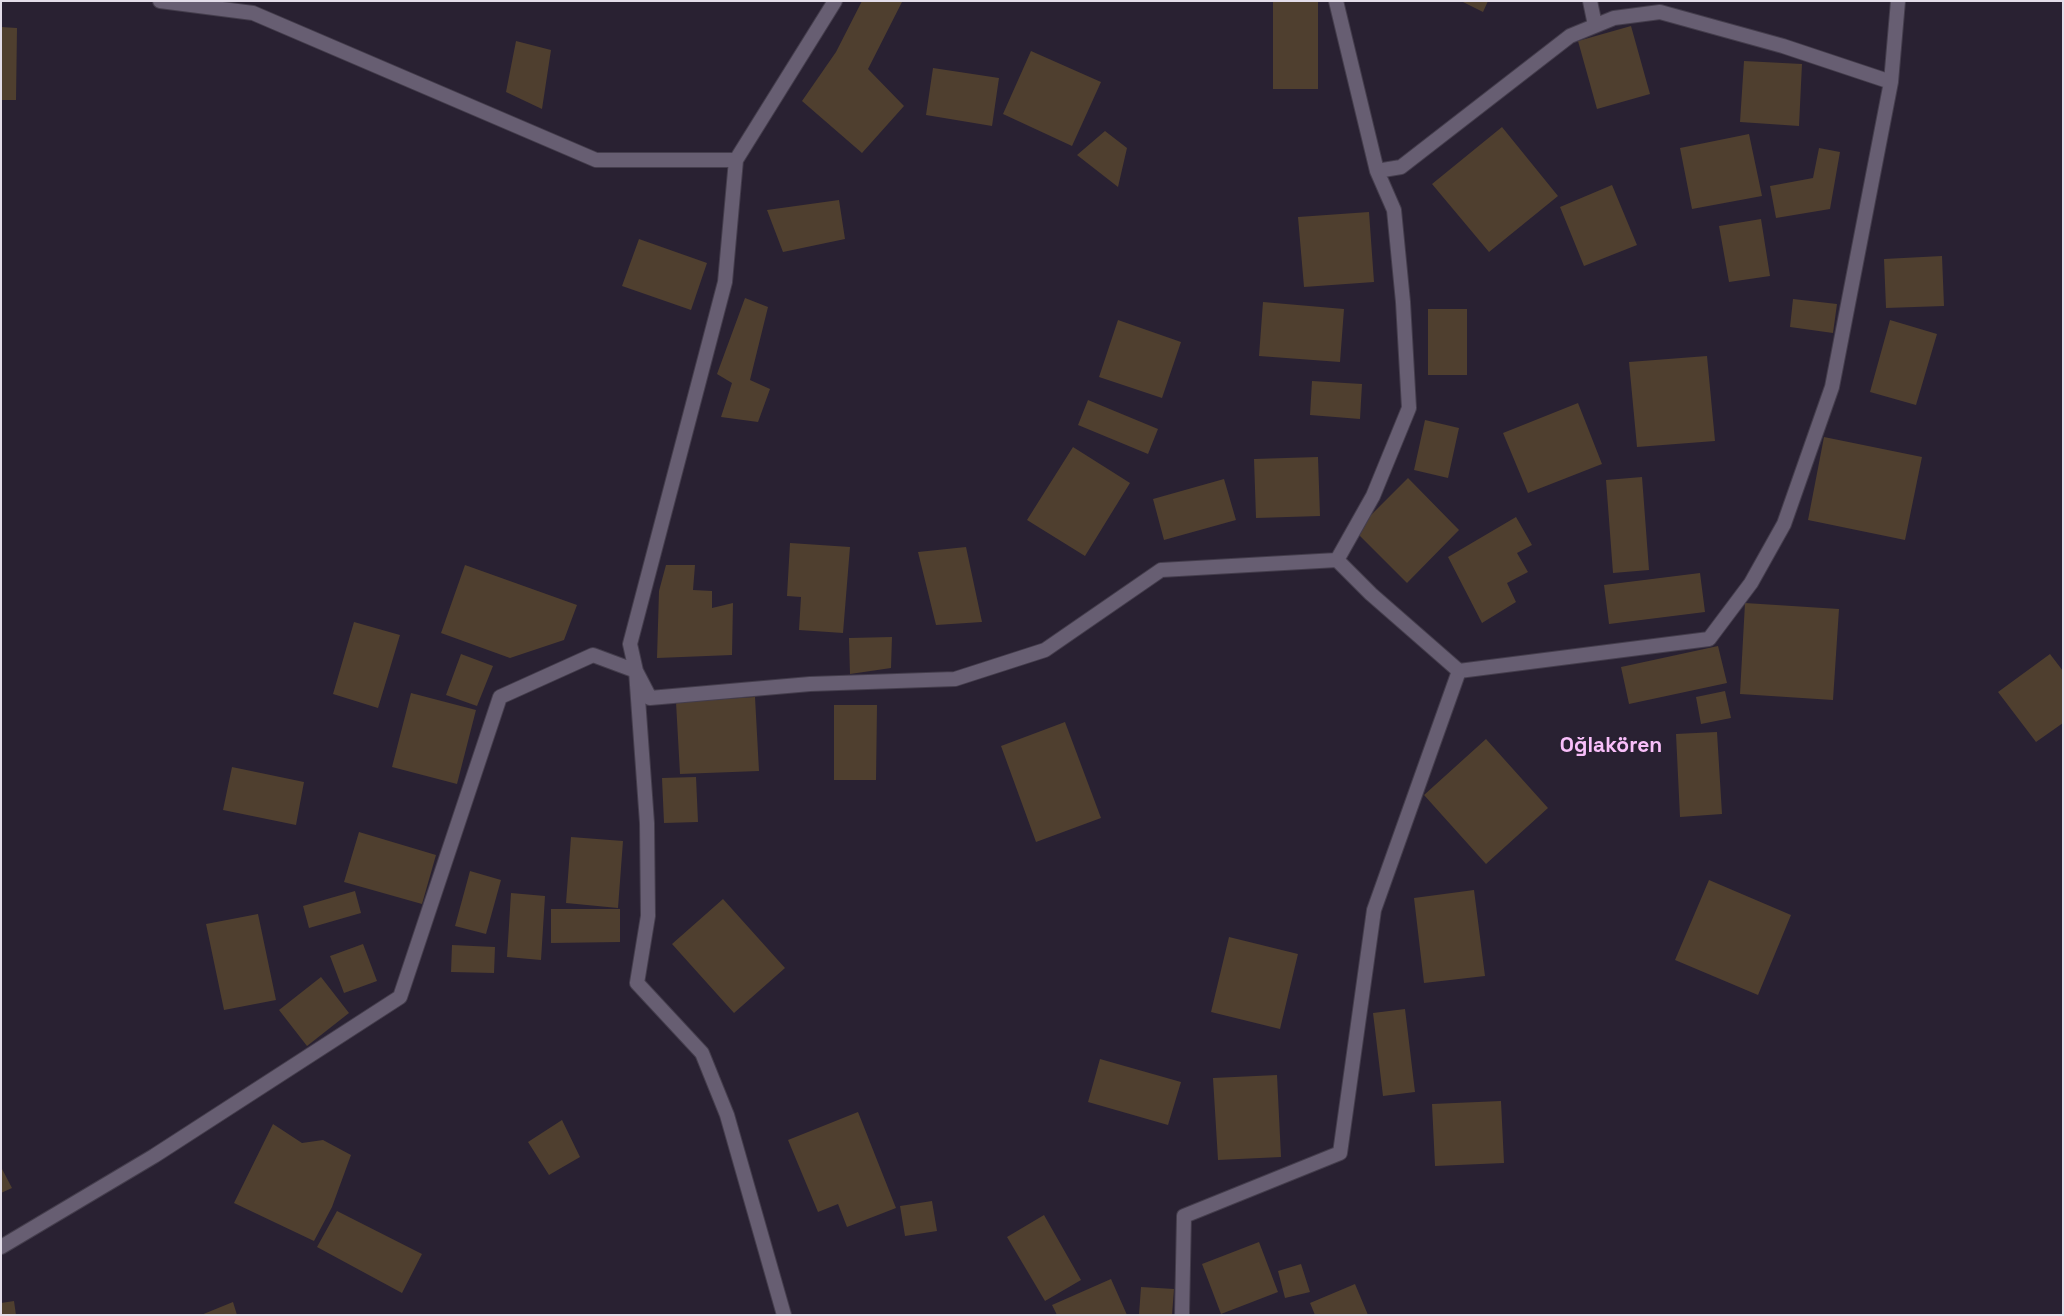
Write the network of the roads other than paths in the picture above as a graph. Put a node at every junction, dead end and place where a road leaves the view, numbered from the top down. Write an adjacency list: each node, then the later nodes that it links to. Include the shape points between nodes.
1 (160, 1): 8 (street, via 253,13 596,160)
2 (835, 1): 8 (street)
3 (1336, 1): 9 (street)
4 (1590, 1): 6 (street)
5 (1898, 1): 7 (street)
6 (1595, 25): 7 (street, via 1614,18 1660,12 1783,46); 9 (street, via 1570,36 1401,167)
7 (1891, 82): 11 (street, via 1832,387 1784,524 1751,583 1709,638)
8 (736, 160): 12 (street, via 725,282 630,644)
9 (1376, 171): 10 (street, via 1394,210 1409,408 1373,496)
10 (1337, 560): 11 (street); 12 (street, via 1162,570 1045,650 954,679 810,684 650,698)
11 (1459, 670): 15 (street, via 1374,910 1340,1153 1184,1216)
12 (636, 671): 13 (street, via 594,655 500,697 400,997 154,1156); 14 (street, via 647,822 648,916 637,983 702,1053 727,1115)
13 (1, 1247)
14 (784, 1315)
15 (1182, 1315)

